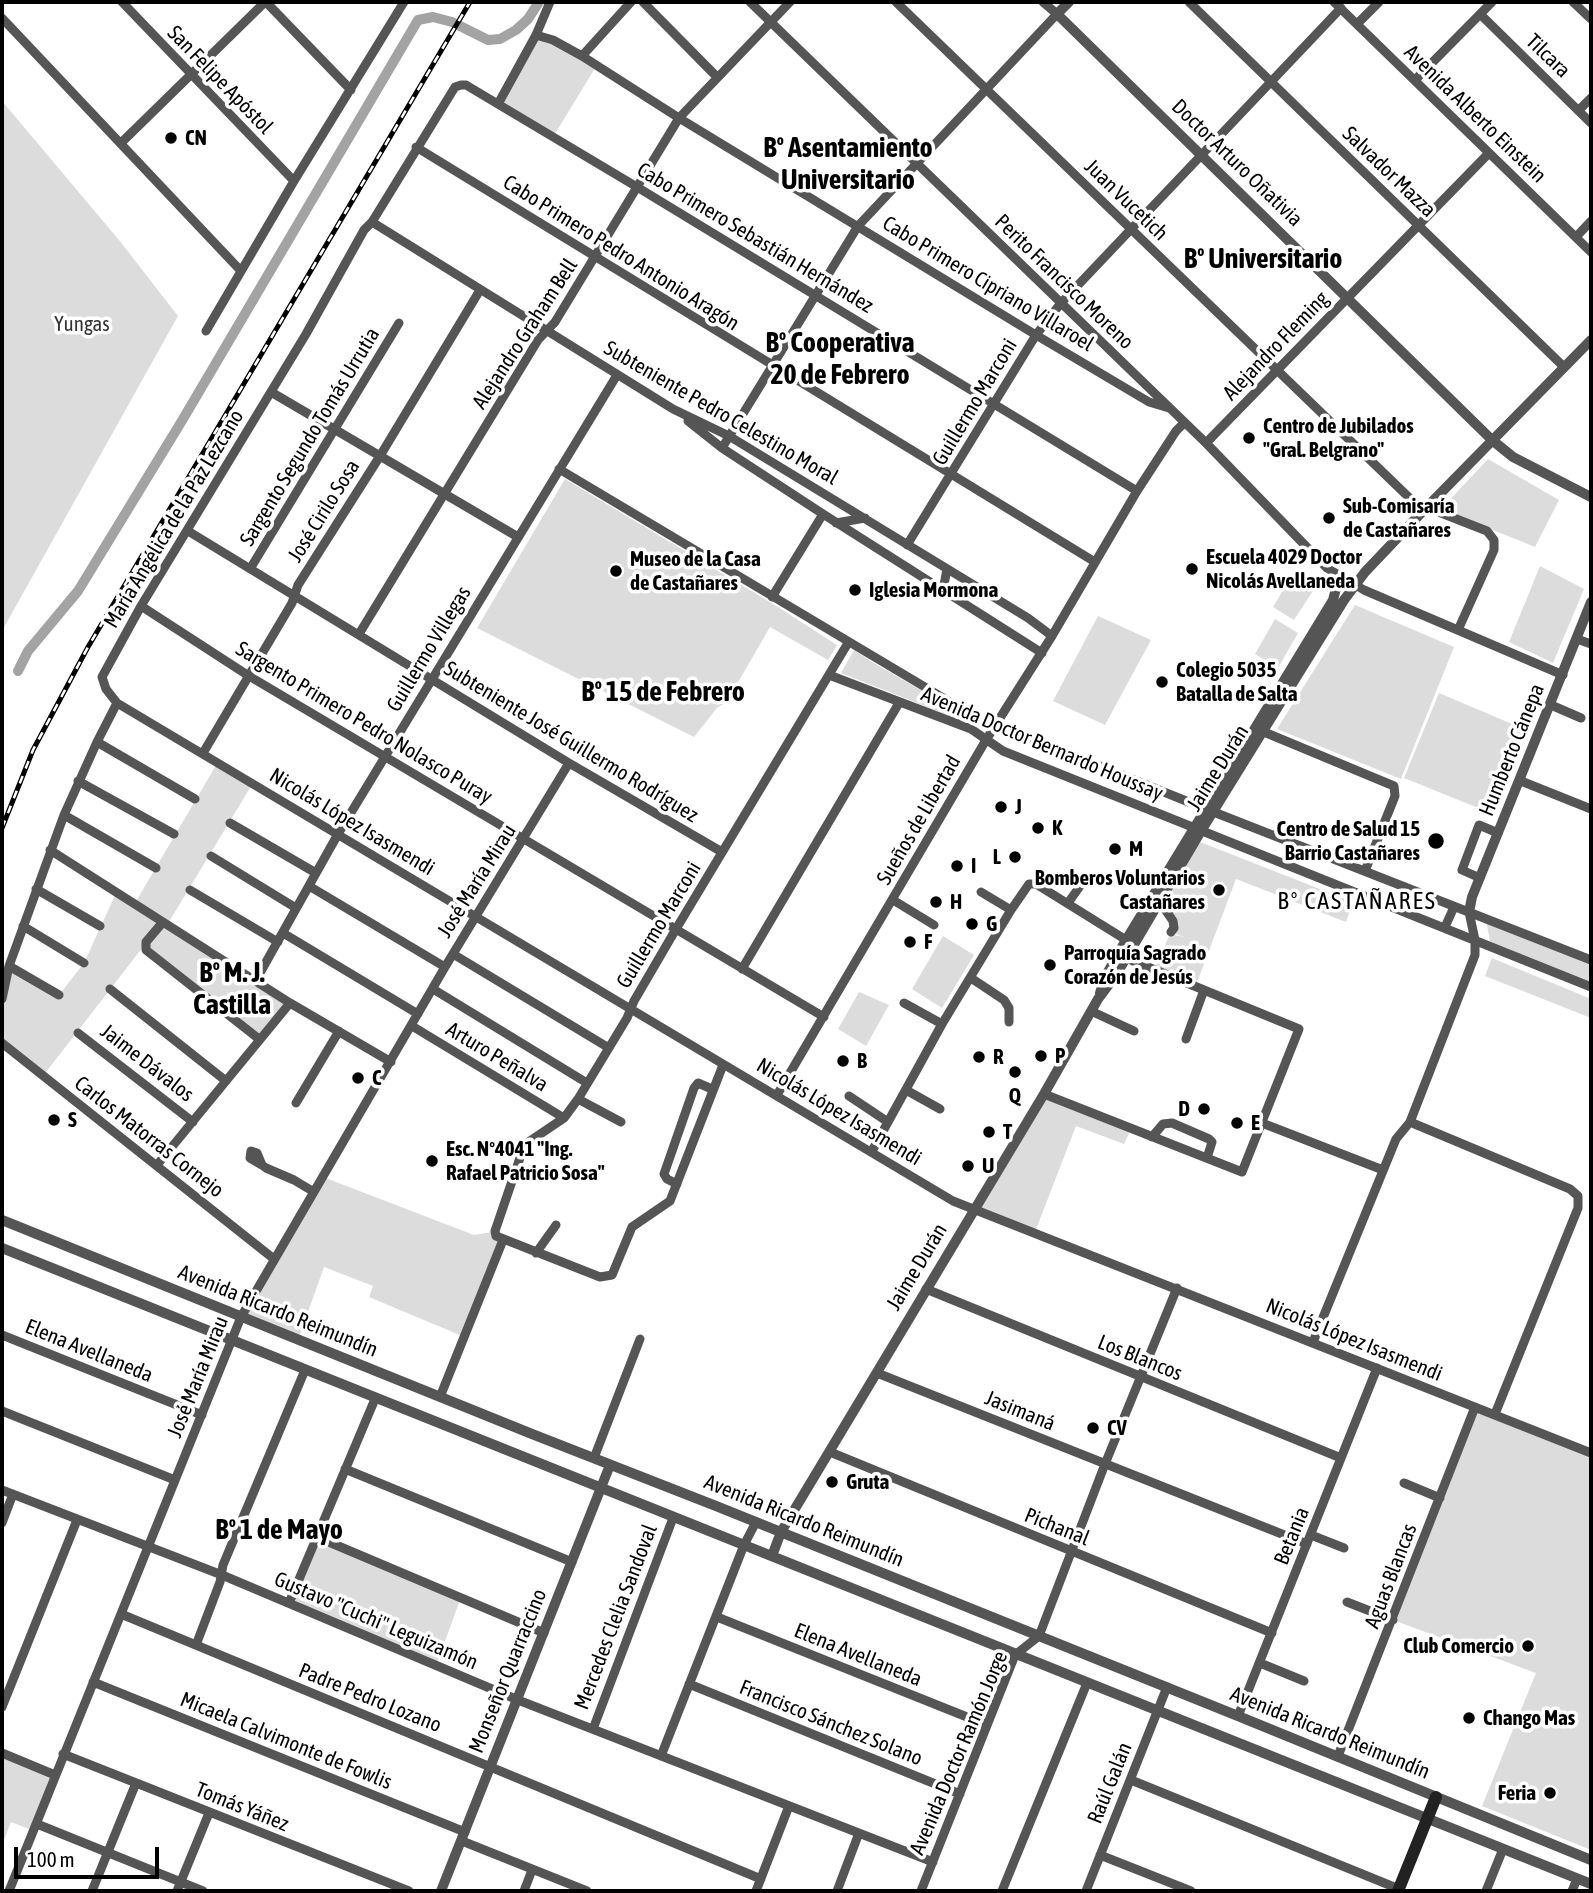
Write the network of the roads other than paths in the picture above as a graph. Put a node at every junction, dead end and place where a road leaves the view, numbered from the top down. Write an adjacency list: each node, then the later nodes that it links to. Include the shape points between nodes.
1 (122, 2): 25 (street, San Felipe Apóstol)
2 (266, 2): 25 (street); 31 (street)
3 (404, 2): 31 (street)
4 (550, 2): 23 (street)
5 (631, 2): 24 (street)
6 (643, 2): 26 (street)
7 (750, 2): 21 (street, Perito Francisco Moreno)
8 (790, 2): 21 (street, Alejandro Graham Bell)
9 (895, 2): 30 (street, Juan Vucetich)
10 (1044, 2): 17 (street, Doctor Arturo Oñativia)
11 (1069, 2): 17 (street)
12 (1189, 2): 28 (street, Salvador Mazza)
13 (1379, 2): 22 (street)
14 (1492, 2): 18 (street)
15 (1573, 2): 20 (street)
16 (1338, 5): 22 (street, Avenida Alberto Einstein); 28 (street, Guillermo Marconi)
17 (1057, 14): 30 (street); 40 (street, Doctor Arturo Oñativia)
18 (1480, 14): 27 (street); 34 (street, Tilcara)
19 (2, 18): 37 (street)
20 (1591, 19)
21 (771, 22): 26 (street, Alejandro Graham Bell); 41 (street, Perito Francisco Moreno)
22 (1357, 24): 27 (street, Avenida Alberto Einstein)
23 (536, 35): 24 (street, Cabo Primero Cipriano Villaroel); 33 (street)
24 (582, 56): 35 (street, Cabo Primero Cipriano Villaroel)
25 (191, 75): 37 (street); 42 (street, San Felipe Apóstol)
26 (717, 77): 35 (street, Alejandro Graham Bell)
27 (1415, 80): 39 (street, Avenida Alberto Einstein)
28 (1272, 83): 40 (street, Guillermo Marconi); 47 (street, Salvador Mazza)
29 (461, 85): 33 (street, Cabo Primero Sebastián Hernández); 38 (street, María Angélica de la Paz Lezcano, via 455,87)
30 (986, 89): 41 (street); 48 (street, Juan Vucetich)
31 (351, 90): 42 (street)
32 (1591, 98): 34 (street)
33 (498, 104): 43 (street, Cabo Primero Sebastián Hernández)
34 (1579, 110): 36 (street, Tilcara)
35 (679, 118): 43 (street, Alejandro Graham Bell); 46 (street, Cabo Primero Cipriano Villaroel)
36 (1591, 122)
37 (121, 143): 52 (street)
38 (416, 147): 45 (street, María Angélica de la Paz Lezcano); 51 (street, Cabo Primero Pedro Antonio Aragón)
39 (1489, 153): 47 (street, Alejandro Fleming); 49 (street, Avenida Alberto Einstein)
40 (1201, 155): 48 (street, Guillermo Marconi); 55 (street, Doctor Arturo Oñativia)
41 (916, 162): 46 (street); 56 (street, Perito Francisco Moreno)
42 (294, 181): 52 (street)
43 (637, 187): 51 (street, Alejandro Graham Bell); 54 (street, Cabo Primero Sebastián Hernández)
44 (1591, 220): 49 (street)
45 (372, 222): 53 (street, Subteniente Pedro Celestino Moral); 66 (street, María Angélica de la Paz Lezcano)
46 (858, 226): 54 (street); 60 (street, Cabo Primero Cipriano Villaroel)
47 (1419, 226): 55 (street, Alejandro Fleming); 63 (street, Salvador Mazza)
48 (1131, 229): 56 (street, Guillermo Marconi); 64 (street, Juan Vucetich)
49 (1576, 237): 50 (street, Avenida Alberto Einstein)
50 (1591, 252)
51 (594, 258): 59 (street, Alejandro Graham Bell); 62 (street, Cabo Primero Pedro Antonio Aragón)
52 (241, 271): 58 (street)
53 (480, 290): 59 (street, Subteniente Pedro Celestino Moral); 76 (street, José Cirilo Sosa)
54 (816, 296): 62 (street); 67 (street, Cabo Primero Sebastián Hernández)
55 (1348, 298): 64 (street, Alejandro Fleming); 73 (street, Doctor Arturo Oñativia)
56 (1061, 303): 60 (street, Guillermo Marconi); 68 (street, Perito Francisco Moreno)
57 (399, 323): 71 (street, Sargento Segundo Tomás Urrutia)
58 (206, 331)
59 (547, 331): 65 (street, Subteniente Pedro Celestino Moral); 80 (street, Alejandro Graham Bell)
60 (1036, 335): 67 (street, Guillermo Marconi); 68 (street, Cabo Primero Cipriano Villaroel, via 1149,402)
61 (1591, 340): 63 (street, Jaime Durán)
62 (772, 366): 72 (street); 78 (street, Cabo Primero Pedro Antonio Aragón)
63 (1564, 367): 73 (street, Jaime Durán)
64 (1277, 370): 74 (street, Alejandro Fleming); 82 (street, Juan Vucetich)
65 (617, 375): 69 (street, Subteniente Pedro Celestino Moral); 77 (street, Guillermo Villegas)
66 (271, 392): 71 (street); 86 (street, María Angélica de la Paz Lezcano)
67 (994, 404): 78 (street, Guillermo Marconi); 79 (street, Cabo Primero Sebastián Hernández)
68 (1171, 409): 70 (street, Perito Francisco Moreno)
69 (673, 410): 72 (street, Subteniente Pedro Celestino Moral); 75 (street)
70 (1184, 423): 74 (street, Perito Francisco Moreno); 79 (street, Sueños de Libertad)
71 (335, 430): 76 (street); 90 (street, Sargento Segundo Tomás Urrutia)
72 (729, 436): 75 (street); 84 (street, Subteniente Pedro Celestino Moral)
73 (1492, 440): 81 (street, Doctor Arturo Oñativia, via 1513,457); 82 (street, Jaime Durán)
74 (1206, 443): 92 (street, Perito Francisco Moreno)
75 (722, 448): 83 (street)
76 (380, 456): 80 (street); 95 (street, José Cirilo Sosa)
77 (559, 469): 87 (street, Guillermo Villegas); 96 (street, Avenida Doctor Bernardo Houssay)
78 (952, 474): 88 (street, Guillermo Marconi); 89 (street, Cabo Primero Pedro Antonio Aragón)
79 (1137, 491): 89 (street, Sueños de Libertad)
80 (445, 495): 87 (street); 100 (street, Alejandro Graham Bell)
81 (1591, 497)
82 (1426, 507): 93 (street, Jaime Durán); 99 (street, Juan Vucetich, via 1487,531 1494,540 1494,550)
83 (823, 514): 85 (street); 96 (street)
84 (865, 518): 85 (street); 88 (street, Subteniente Pedro Celestino Moral)
85 (836, 523): 94 (street)
86 (188, 531): 90 (street, Subteniente José Guillermo Rodríguez); 98 (street, María Angélica de la Paz Lezcano)
87 (518, 537): 109 (street, Guillermo Villegas)
88 (907, 545): 91 (street, Subteniente Pedro Celestino Moral)
89 (1095, 562): 101 (street, Sueños de Libertad)
90 (250, 569): 95 (street, Subteniente José Guillermo Rodríguez)
91 (947, 569): 94 (street); 101 (street, Subteniente Pedro Celestino Moral)
92 (1339, 577): 93 (street, Perito Francisco Moreno); 125 (street, Jaime Durán, via 1333,600)
93 (1354, 585): 99 (street, Perito Francisco Moreno); 115 (street, Jaime Durán)
94 (943, 590): 105 (street)
95 (295, 595): 100 (street, Subteniente José Guillermo Rodríguez); 107 (street, José Cirilo Sosa)
96 (772, 597): 103 (street, Avenida Doctor Bernardo Houssay)
97 (1591, 602): 102 (street, Humberto Cánepa)
98 (141, 606): 107 (street, Sargento Primero Pedro Nolasco Puray); 110 (street, María Angélica de la Paz Lezcano, via 102,677)
99 (1458, 630): 106 (street, Perito Francisco Moreno)
100 (359, 634): 109 (street, Subteniente José Guillermo Rodríguez)
101 (1052, 636): 105 (street, Sueños de Libertad)
102 (1577, 639): 104 (street); 106 (street, Humberto Cánepa)
103 (848, 643): 108 (street, Guillermo Marconi); 114 (street, Avenida Doctor Bernardo Houssay)
104 (1591, 644)
105 (1042, 653): 114 (street, Sueños de Libertad)
106 (1563, 675): 112 (street, Humberto Cánepa)
107 (249, 676): 118 (street, José Cirilo Sosa); 119 (street, Sargento Primero Pedro Nolasco Puray)
108 (829, 676): 111 (street, Avenida Doctor Bernardo Houssay); 134 (street, Guillermo Marconi)
109 (431, 679): 119 (street, Guillermo Villegas); 120 (street, Subteniente José Guillermo Rodríguez)
110 (117, 703): 117 (street); 118 (street, Nicolás López Isasmendi)
111 (899, 703): 116 (street, Avenida Doctor Bernardo Houssay, via 971,729); 169 (street)
112 (1551, 705): 113 (street); 122 (street, Humberto Cánepa)
113 (1581, 718)
114 (995, 726): 116 (street, Sueños de Libertad); 125 (street, Avenida Doctor Bernardo Houssay)
115 (1264, 732): 125 (street, Jaime Durán); 137 (street, via 1394,786 1395,796)
116 (986, 740): 128 (street, Avenida Doctor Bernardo Houssay, via 1003,751); 145 (street, Sueños de Libertad)
117 (97, 742): 121 (street); 123 (street)
118 (203, 753): 131 (street, Nicolás López Isasmendi)
119 (385, 756): 131 (street, Guillermo Villegas); 132 (street, Sargento Primero Pedro Nolasco Puray)
120 (569, 763): 132 (street, José María Mirau); 134 (street, Subteniente José Guillermo Rodríguez)
121 (78, 781): 126 (street); 130 (street)
122 (1521, 781): 124 (street); 129 (street, Humberto Cánepa)
123 (195, 799)
124 (1591, 809)
125 (1210, 811): 128 (street, Jaime Durán); 137 (street, Avenida Doctor Bernardo Houssay)
126 (64, 815): 133 (street); 136 (street)
127 (230, 823): 138 (street)
128 (1198, 829): 146 (street, Jaime Durán); 157 (street, Avenida Doctor Bernardo Houssay); 162 (street, Jaime Durán)
129 (1499, 833): 139 (street, Humberto Cánepa); 139 (street, via 1479,825 1462,870)
130 (174, 834)
131 (338, 834): 138 (street, Guillermo Villegas); 152 (street, Nicolás López Isasmendi)
132 (524, 839): 152 (street, José María Mirau); 158 (street, Sargento Primero Pedro Nolasco Puray)
133 (50, 850): 142 (street); 153 (street)
134 (722, 852): 158 (street, Guillermo Marconi)
135 (211, 856): 149 (street)
136 (156, 868)
137 (1365, 871): 148 (street, Avenida Doctor Bernardo Houssay)
138 (316, 873): 141 (street, Guillermo Villegas)
139 (1480, 878): 151 (street, Humberto Cánepa)
140 (1085, 879): 147 (street)
141 (309, 886): 149 (street, Guillermo Villegas); 168 (street)
142 (36, 889): 155 (street); 156 (street)
143 (190, 890): 160 (street)
144 (981, 892): 150 (street)
145 (893, 900): 154 (street); 184 (street, Sueños de Libertad)
146 (1160, 902): 159 (street, via 1173,920); 162 (street, Jaime Durán)
147 (1069, 904): 150 (street, via 1029,884); 162 (street)
148 (1454, 907): 151 (street, Avenida Doctor Bernardo Houssay); 157 (street)
149 (296, 908): 160 (street, Guillermo Villegas)
150 (1011, 910): 170 (street)
151 (1469, 912): 161 (street); 165 (street, Avenida Doctor Bernardo Houssay)
152 (475, 917): 163 (street, José María Mirau); 181 (street, Nicolás López Isasmendi)
153 (163, 922): 171 (street); 191 (street, via 146,942 146,950)
154 (934, 925)
155 (23, 926): 166 (street); 167 (street)
156 (100, 926)
157 (1446, 927): 161 (street, Avenida Doctor Bernardo Houssay)
158 (676, 929): 169 (street, Sargento Primero Pedro Nolasco Puray); 181 (street, Guillermo Marconi)
159 (1171, 932)
160 (280, 937): 171 (street, Guillermo Villegas); 183 (street)
161 (1475, 940): 172 (street, Avenida Doctor Bernardo Houssay); 211 (street, via 1475,955)
162 (1130, 942): 164 (street, Jaime Durán); 178 (street, Jaime Durán, via 1104,979)
163 (453, 954): 168 (street, José María Mirau); 194 (street)
164 (1126, 958): 175 (street); 178 (street, Jaime Durán)
165 (1591, 960)
166 (84, 963)
167 (9, 966): 176 (street); 177 (street)
168 (445, 967): 174 (street, José María Mirau)
169 (742, 969): 184 (street, Sargento Primero Pedro Nolasco Puray)
170 (971, 978): 185 (street, via 1004,1000); 186 (street)
171 (256, 980): 179 (street)
172 (1591, 987)
173 (110, 989): 197 (street)
174 (433, 989): 183 (street, José María Mirau); 198 (street)
175 (1204, 990): 192 (street); 212 (street, via 1299,1029)
176 (59, 995)
177 (2, 999)
178 (1098, 999): 182 (street, Jaime Durán)
179 (290, 1003): 188 (street); 191 (street)
180 (904, 1003): 186 (street)
181 (630, 1009): 194 (street, Guillermo Marconi); 196 (street, Nicolás López Isasmendi)
182 (1091, 1011): 189 (street); 201 (street, Jaime Durán)
183 (418, 1014): 187 (street, José María Mirau)
184 (824, 1017): 202 (street, Sueños de Libertad)
185 (1009, 1022)
186 (942, 1024): 200 (street)
187 (412, 1026): 195 (street, José María Mirau); 207 (street, Arturo Peñalva)
188 (339, 1031): 195 (street); 205 (street)
189 (1134, 1031)
190 (78, 1032): 208 (street, Jaime Dávalos)
191 (259, 1039): 197 (street)
192 (1186, 1039)
193 (2, 1043): 216 (street, Carlos Matorras Cornejo)
194 (609, 1048): 198 (street, Guillermo Marconi)
195 (391, 1062): 220 (street, José María Mirau)
196 (723, 1065): 199 (street); 202 (street, Nicolás López Isasmendi)
197 (226, 1082): 208 (street)
198 (587, 1083): 204 (street, Guillermo Marconi)
199 (712, 1089): 219 (street); 219 (street, via 698,1083 694,1087 664,1174)
200 (906, 1090): 206 (street); 210 (street)
201 (1044, 1094): 213 (street); 221 (street, Jaime Durán)
202 (776, 1095): 214 (street, Nicolás López Isasmendi)
203 (849, 1096): 210 (street)
204 (578, 1099): 207 (street, Guillermo Marconi); 209 (street)
205 (296, 1103)
206 (940, 1109)
207 (564, 1118): 224 (street, Guillermo Marconi, via 523,1149 495,1231)
208 (193, 1122): 216 (street)
209 (621, 1122)
210 (888, 1122): 214 (street)
211 (1409, 1122): 218 (street); 243 (street, via 1578,1196 1578,1208)
212 (1262, 1123): 215 (street, via 1242,1172); 218 (street)
213 (1152, 1137): 215 (street); 215 (street, via 1163,1124 1172,1123 1209,1139)
214 (872, 1151): 221 (street, Nicolás López Isasmendi, via 953,1201)
215 (1207, 1158)
216 (157, 1165): 227 (street, Carlos Matorras Cornejo)
217 (262, 1165): 220 (street)
218 (1383, 1170): 234 (street)
219 (677, 1184): 226 (street, via 666,1206 632,1227 615,1270 607,1278)
220 (314, 1192): 227 (street, José María Mirau)
221 (975, 1209): 228 (street, Nicolás López Isasmendi); 229 (street, Jaime Durán)
222 (2, 1220): 230 (street, Avenida Ricardo Reimundín)
223 (556, 1225): 226 (street)
224 (503, 1240): 226 (street); 239 (street)
225 (2, 1248): 233 (street, Avenida Ricardo Reimundín)
226 (536, 1253)
227 (274, 1259): 230 (street, José María Mirau)
228 (1177, 1288): 234 (street, Nicolás López Isasmendi); 238 (street)
229 (926, 1289): 237 (street, Jaime Durán); 238 (street, Los Blancos)
230 (241, 1317): 233 (street, José María Mirau); 239 (street, Avenida Ricardo Reimundín)
231 (2, 1335): 244 (street, Elena Avellaneda)
232 (640, 1339): 247 (street)
233 (231, 1340): 236 (street, Avenida Ricardo Reimundín); 244 (street, José María Mirau)
234 (1313, 1342): 235 (street, Nicolás López Isasmendi)
235 (1377, 1368): 241 (street, Nicolás López Isasmendi); 248 (street, Betania)
236 (305, 1370): 240 (street, Avenida Ricardo Reimundín); 271 (street)
237 (877, 1373): 245 (street, Jaime Durán); 249 (street, Jasimaná)
238 (1141, 1378): 248 (street, Los Blancos); 249 (street)
239 (440, 1397): 247 (street, Avenida Ricardo Reimundín)
240 (375, 1399): 251 (street); 254 (street, Avenida Ricardo Reimundín)
241 (1475, 1407): 243 (street, Nicolás López Isasmendi); 257 (street, Aguas Blancas)
242 (2, 1411): 252 (street)
243 (1495, 1414): 246 (street, Nicolás López Isasmendi)
244 (201, 1415): 252 (street, José María Mirau)
245 (830, 1452): 262 (street, Jaime Durán); 268 (street, Pichanal)
246 (1591, 1453)
247 (594, 1458): 250 (street, Avenida Ricardo Reimundín)
248 (1341, 1458): 264 (street, Betania)
249 (1105, 1464): 264 (street, Jasimaná); 268 (street)
250 (610, 1465): 254 (street, Monseñor Quarraccino); 260 (street, Avenida Ricardo Reimundín)
251 (345, 1469): 263 (street); 270 (street)
252 (175, 1480): 266 (street, José María Mirau)
253 (1404, 1483): 257 (street)
254 (601, 1489): 258 (street, Avenida Ricardo Reimundín); 270 (street, Monseñor Quarraccino)
255 (2, 1490): 256 (street, Gustavo "Cuchi" Leguizamón)
256 (13, 1494): 259 (street, Gustavo "Cuchi" Leguizamón); 261 (street)
257 (1440, 1498): 276 (street, Aguas Blancas)
258 (673, 1518): 265 (street, Avenida Ricardo Reimundín); 293 (street, Mercedes Clelia Sandoval)
259 (77, 1520): 266 (street, Gustavo "Cuchi" Leguizamón); 289 (street)
260 (756, 1522): 262 (street, Avenida Ricardo Reimundín); 265 (street)
261 (2, 1523)
262 (781, 1532): 269 (street, Jaime Durán); 279 (street, Avenida Ricardo Reimundín)
263 (317, 1537): 273 (street); 277 (street)
264 (1309, 1540): 267 (street, Jasimaná); 278 (street, Betania)
265 (744, 1545): 269 (street, Avenida Ricardo Reimundín); 275 (street)
266 (148, 1546): 271 (street, Gustavo "Cuchi" Leguizamón); 274 (street, José María Mirau)
267 (1344, 1548)
268 (1072, 1552): 278 (street, Pichanal); 279 (street)
269 (772, 1556): 281 (street, Avenida Ricardo Reimundín)
270 (572, 1562): 277 (street, Monseñor Quarraccino)
271 (222, 1575): 273 (street, Gustavo "Cuchi" Leguizamón); 280 (street)
272 (1348, 1602): 276 (street)
273 (289, 1603): 288 (street, Gustavo "Cuchi" Leguizamón)
274 (121, 1615): 280 (street, Padre Pedro Lozano); 284 (street, José María Mirau)
275 (717, 1617): 286 (street); 292 (street, Elena Avellaneda)
276 (1393, 1620): 297 (street, Aguas Blancas)
277 (544, 1633): 288 (street, Monseñor Quarraccino)
278 (1272, 1633): 282 (street, Betania)
279 (1039, 1636): 281 (street, Avenida Doctor Ramón Jorge); 287 (street, Avenida Ricardo Reimundín)
280 (196, 1645): 298 (street, Padre Pedro Lozano)
281 (1015, 1655): 285 (street, Avenida Ricardo Reimundín); 292 (street, Avenida Doctor Ramón Jorge)
282 (1260, 1663): 283 (street); 291 (street, Betania)
283 (1304, 1681)
284 (93, 1682): 295 (street, José María Mirau); 309 (street, Micaela Calvimonte de Fowlis)
285 (1087, 1683): 290 (street, Avenida Ricardo Reimundín); 331 (street)
286 (689, 1684): 296 (street); 302 (street, Francisco Sánchez Solano)
287 (1167, 1687): 290 (street, Raúl Galán); 291 (street, Avenida Ricardo Reimundín)
288 (518, 1700): 293 (street, Gustavo "Cuchi" Leguizamón); 298 (street, Monseñor Quarraccino)
289 (2, 1707)
290 (1157, 1711): 300 (street, Raúl Galán); 306 (street, Avenida Ricardo Reimundín)
291 (1238, 1716): 297 (street, Avenida Ricardo Reimundín)
292 (987, 1725): 302 (street, Avenida Doctor Ramón Jorge)
293 (593, 1729): 296 (street, Gustavo "Cuchi" Leguizamón)
294 (2, 1753): 299 (street)
295 (63, 1754): 299 (street, José María Mirau); 301 (street, Tomás Yáñez)
296 (661, 1756): 304 (street, Gustavo "Cuchi" Leguizamón)
297 (1338, 1756): 303 (street, Avenida Ricardo Reimundín)
298 (491, 1767): 309 (street, Monseñor Quarraccino); 316 (street, Padre Pedro Lozano)
299 (55, 1775): 307 (street, José María Mirau)
300 (1130, 1780): 312 (street, Raúl Galán); 321 (street)
301 (136, 1783): 305 (street, Tomás Yáñez); 311 (street)
302 (960, 1794): 314 (street, Avenida Doctor Ramón Jorge)
303 (1436, 1797): 306 (main road); 313 (street, Avenida Ricardo Reimundín)
304 (789, 1806): 308 (street, Gustavo "Cuchi" Leguizamón); 316 (street)
305 (209, 1813): 319 (street); 324 (street, Tomás Yáñez)
306 (1427, 1819): 310 (street, Avenida Ricardo Reimundín); 321 (main road)
307 (37, 1824): 311 (street); 320 (street, José María Mirau)
308 (859, 1833): 314 (street, Gustavo "Cuchi" Leguizamón); 329 (street)
309 (463, 1837): 315 (street, Micaela Calvimonte de Fowlis); 325 (street, Monseñor Quarraccino)
310 (1503, 1849): 317 (street, Avenida Ricardo Reimundín); 334 (street)
311 (107, 1853): 319 (street); 322 (street)
312 (1100, 1855): 332 (street, Raúl Galán); 333 (street)
313 (1591, 1860)
314 (933, 1862): 330 (street, Avenida Doctor Ramón Jorge)
315 (532, 1870): 326 (street); 327 (street, Micaela Calvimonte de Fowlis)
316 (761, 1879): 328 (street)
317 (1577, 1879): 318 (street, Avenida Ricardo Reimundín); 335 (street)
318 (1591, 1884)
319 (178, 1887): 323 (street)
320 (12, 1890)
321 (1398, 1890)
322 (92, 1891)
323 (203, 1891)
324 (408, 1891)
325 (441, 1891)
326 (524, 1891)
327 (587, 1891)
328 (756, 1891)
329 (837, 1891)
330 (921, 1891)
331 (1002, 1891)
332 (1086, 1891)
333 (1191, 1891)
334 (1486, 1891)
335 (1572, 1891)

